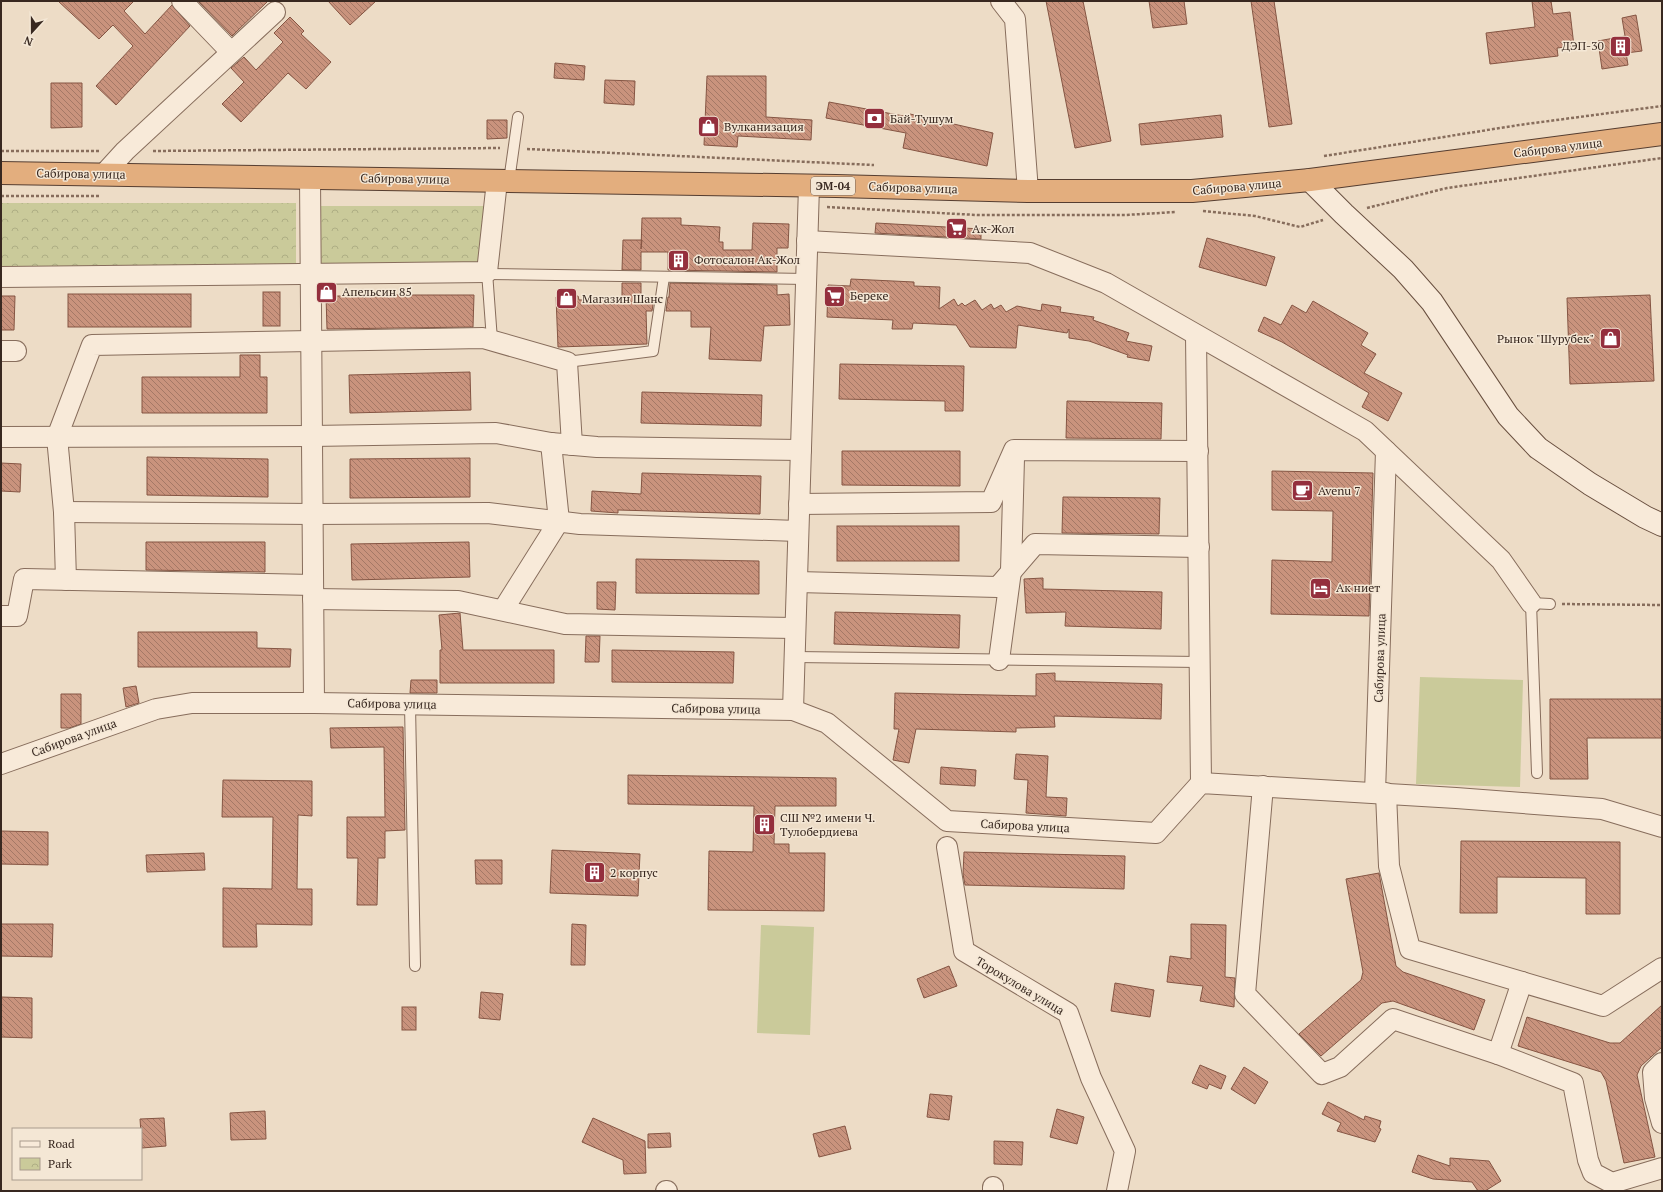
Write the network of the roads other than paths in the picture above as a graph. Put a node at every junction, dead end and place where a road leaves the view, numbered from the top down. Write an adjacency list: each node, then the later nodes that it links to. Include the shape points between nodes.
1 (182, 1): 4 (street)
2 (1001, 1): 13 (street, via 1015,19)
3 (275, 12): 4 (street)
4 (231, 52): 8 (street, via 125,151)
5 (518, 116): 11 (lane, via 514,148)
6 (1662, 134): 10 (highway, Сабирова улица / ЭМ-04)
7 (1, 173): 8 (highway, Сабирова улица / ЭМ-04)
8 (104, 174): 9 (highway, Сабирова улица / ЭМ-04)
9 (310, 178): 11 (highway, Сабирова улица / ЭМ-04); 16 (street)
10 (1310, 180): 13 (highway, Сабирова улица / ЭМ-04, via 1192,192); 37 (main road, via 1404,269 1432,302 1508,416 1538,448 1596,487)
11 (503, 181): 12 (highway, Сабирова улица / ЭМ-04); 15 (street)
12 (809, 186): 13 (highway, Сабирова улица / ЭМ-04); 14 (street)
13 (1028, 191)
14 (807, 241): 19 (street); 20 (street, via 1030,253 1106,283)
15 (487, 273): 16 (street); 18 (lane); 21 (lane)
16 (311, 274): 17 (street); 22 (street)
17 (1, 277)
18 (664, 277): 19 (lane); 23 (lane, via 652,351)
19 (806, 279): 29 (street)
20 (1196, 335): 31 (street); 32 (street, via 1365,431)
21 (492, 340): 22 (street, via 483,338); 23 (street)
22 (311, 341): 24 (street); 25 (street, via 92,345)
23 (568, 362): 28 (street)
24 (312, 436): 25 (street); 27 (street, via 496,433); 35 (street)
25 (57, 437): 26 (street); 34 (street)
26 (1, 438)
27 (551, 442): 28 (street); 36 (street)
28 (572, 445): 29 (street)
29 (801, 450): 33 (street)
30 (1014, 450): 31 (street); 33 (street, via 990,502); 40 (street)
31 (1198, 451): 39 (street)
32 (1386, 451): 44 (street, via 1502,560); 58 (street, Сабирова улица)
33 (799, 504): 38 (street)
34 (64, 512): 35 (street); 41 (street)
35 (313, 514): 36 (street, via 488,513); 43 (street)
36 (559, 521): 38 (street, via 580,524); 45 (street)
37 (1662, 525)
38 (798, 531): 42 (street)
39 (1199, 547): 40 (street, via 1035,544); 50 (street)
40 (1011, 571): 42 (street, via 998,587); 49 (street)
41 (66, 580): 43 (street); 46 (street, via 24,579 17,616)
42 (797, 582): 47 (street)
43 (313, 592): 45 (street, via 458,601); 51 (street)
44 (1540, 603): 55 (lane)
45 (502, 610): 47 (street, via 565,624)
46 (1, 616)
47 (795, 628): 48 (street)
48 (795, 657): 49 (lane); 53 (street)
49 (999, 660): 50 (lane)
50 (1200, 662): 56 (street)
51 (314, 703): 52 (street, Сабирова улица); 54 (street, Сабирова улица, via 192,703 156,709)
52 (410, 705): 53 (street, Сабирова улица); 61 (lane)
53 (793, 710): 56 (street, Сабирова улица, via 827,723 947,821 1156,833)
54 (1, 764)
55 (1537, 773)
56 (1201, 783): 57 (street)
57 (1263, 786): 58 (street); 64 (street, via 1245,994 1322,1074 1340,1067 1393,1019)
58 (1380, 793): 59 (street, via 1602,809); 63 (street, Сабирова улица, via 1388,866 1410,950)
59 (1662, 827)
60 (947, 847): 68 (street, Торокулова улица, via 964,951 1068,1013 1091,1078 1125,1151)
61 (415, 966)
62 (1662, 968): 63 (street, via 1603,1006)
63 (1522, 982): 64 (street)
64 (1498, 1054): 67 (street, via 1573,1083 1588,1160 1593,1173 1612,1183)
65 (1662, 1063): 66 (street, via 1653,1072)
66 (1662, 1123)
67 (1662, 1168)
68 (1117, 1191)

